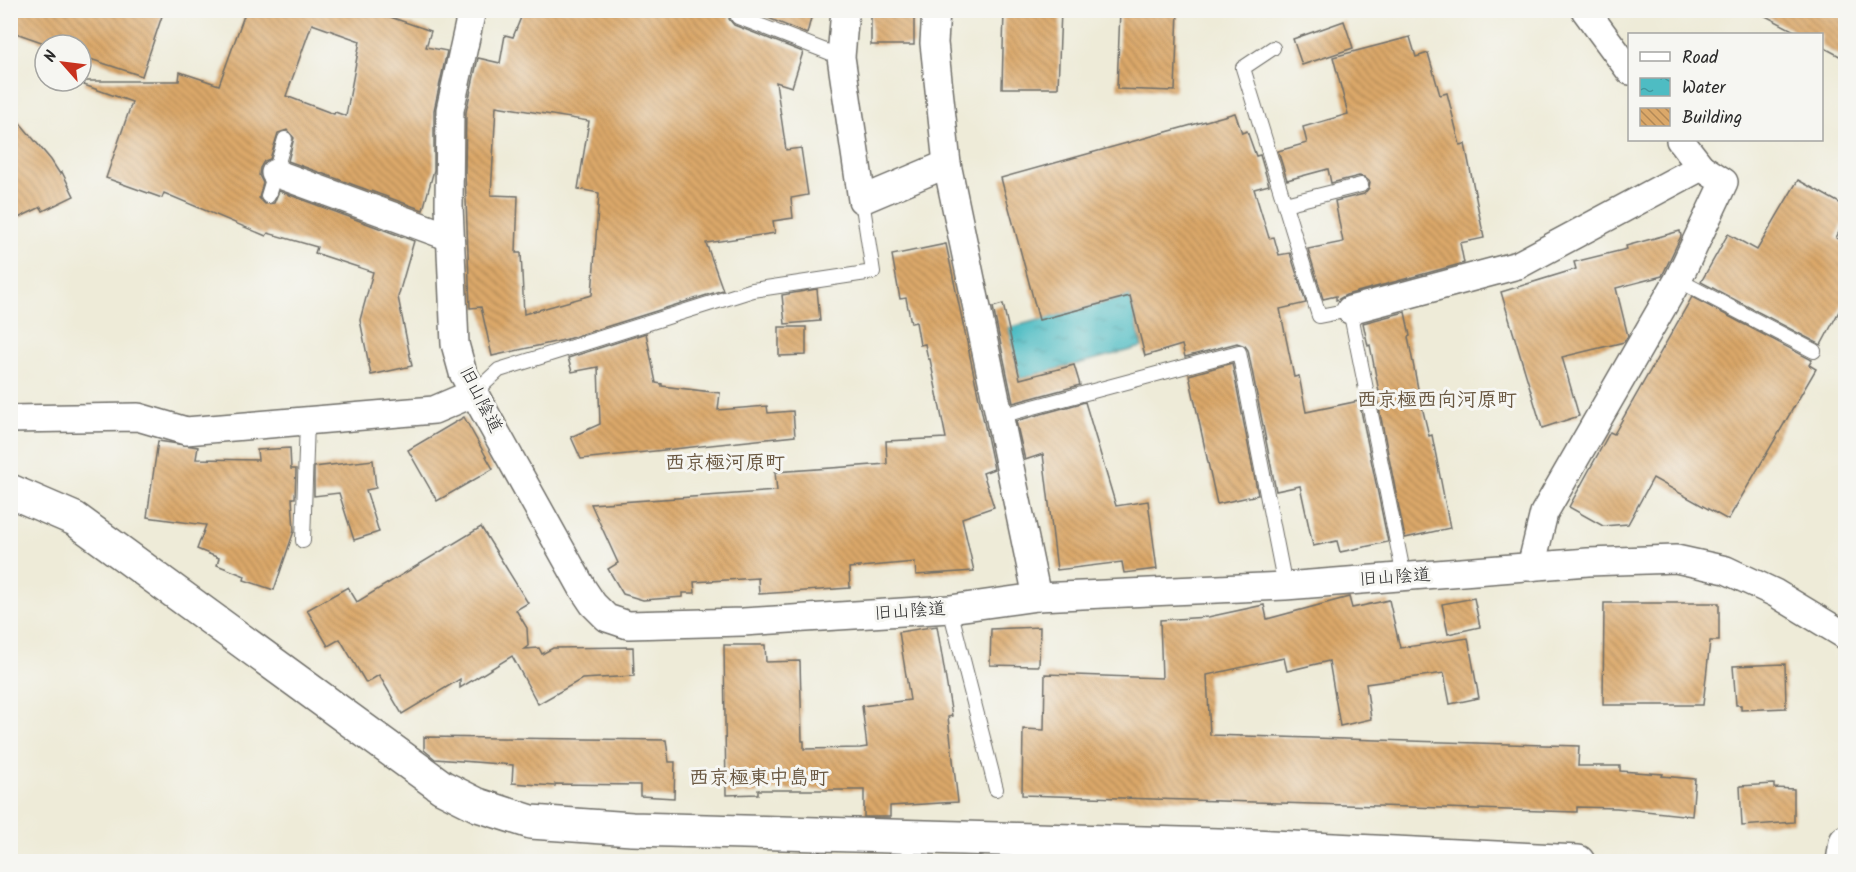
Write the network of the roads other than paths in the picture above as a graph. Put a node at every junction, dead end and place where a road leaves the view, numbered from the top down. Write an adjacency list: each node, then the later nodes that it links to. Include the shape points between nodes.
1 (472, 10): 17 (street, 旧山陰道, via 450,110)
2 (740, 10): 7 (lane, via 738,17)
3 (845, 10): 7 (street)
4 (936, 10): 11 (street, via 934,43)
5 (1585, 10): 8 (street)
6 (1273, 48): 16 (lane, via 1243,68)
7 (841, 57): 15 (street)
8 (1628, 70)
9 (285, 139): 13 (lane)
10 (1681, 141): 12 (street)
11 (947, 164): 15 (street); 22 (street)
12 (1701, 167): 18 (street, via 1724,182); 19 (street, via 1518,265)
13 (272, 184): 17 (street)
14 (1361, 184): 16 (lane)
15 (862, 200): 21 (lane, via 873,272 753,290 499,370)
16 (1285, 204): 19 (lane, via 1319,316)
17 (450, 237): 21 (street, 旧山陰道, via 455,344 463,373)
18 (1678, 280): 20 (lane); 27 (street, via 1544,513)
19 (1350, 310): 28 (lane)
20 (1814, 351)
21 (474, 393): 24 (street, via 434,410); 31 (street, 旧山陰道, via 583,589 607,618 628,625 743,622)
22 (1000, 416): 29 (lane, via 1239,352); 30 (street)
23 (10, 419): 24 (street, via 138,417 186,431)
24 (307, 421): 26 (lane)
25 (10, 491): 35 (street, via 75,519 442,787 478,805 531,822 632,829 1254,846)
26 (303, 540)
27 (1531, 567): 28 (street, 旧山陰道); 32 (street, 旧山陰道, via 1676,559 1726,570 1775,593)
28 (1404, 577): 29 (street, 旧山陰道)
29 (1285, 586): 30 (street, 旧山陰道)
30 (1036, 597): 31 (street, 旧山陰道)
31 (950, 609): 33 (lane)
32 (1845, 636)
33 (996, 789)
34 (1845, 842): 36 (street)
35 (1578, 861)
36 (1842, 861)

